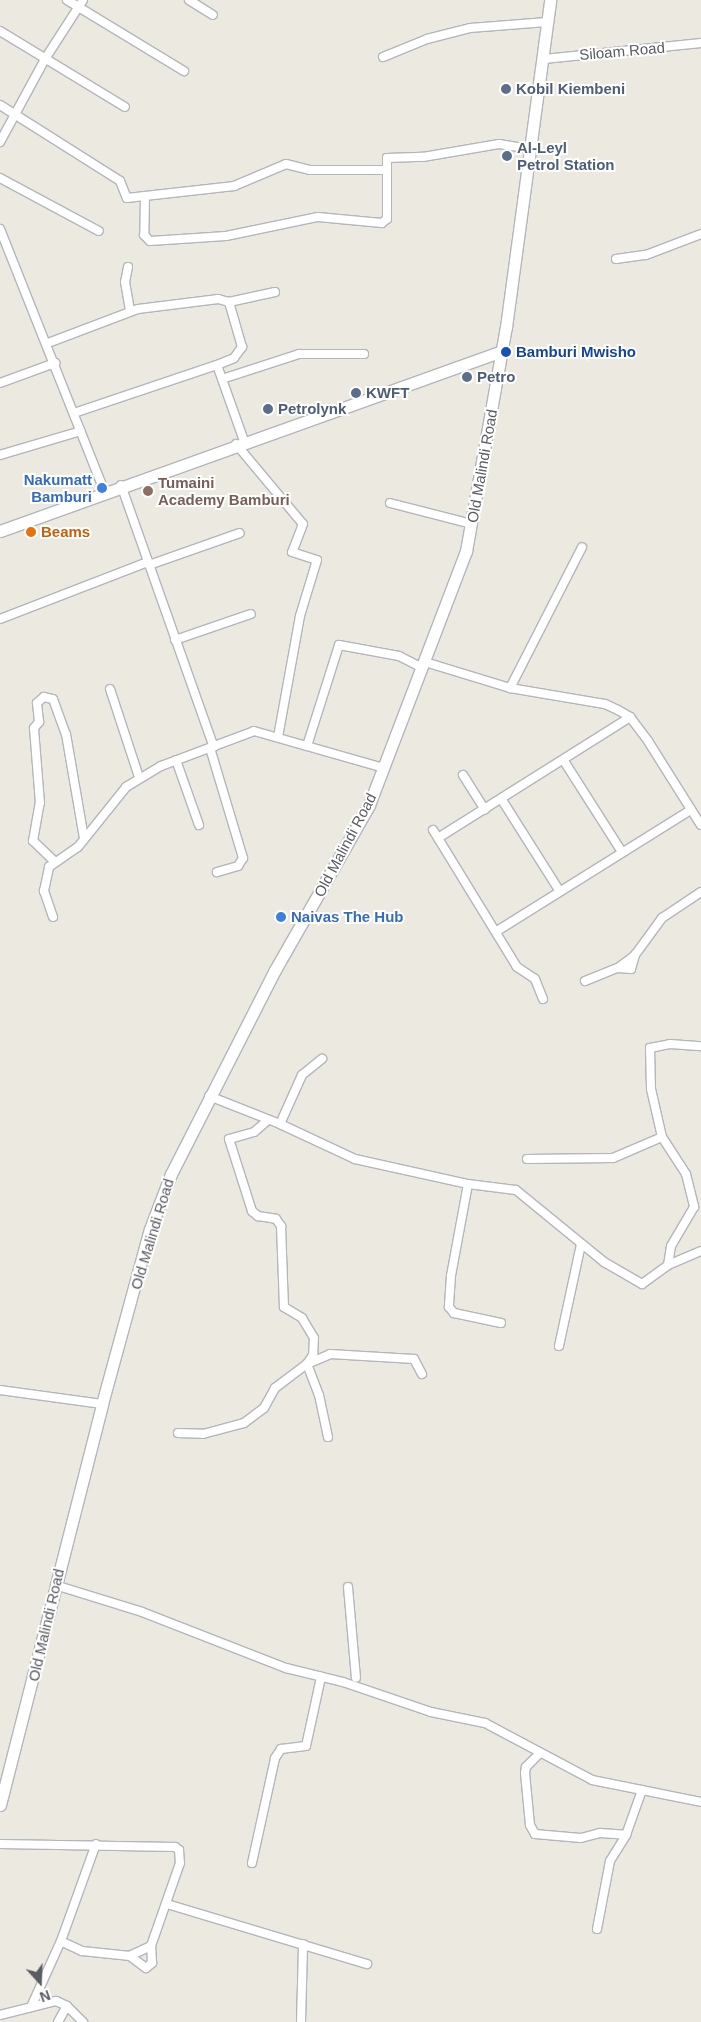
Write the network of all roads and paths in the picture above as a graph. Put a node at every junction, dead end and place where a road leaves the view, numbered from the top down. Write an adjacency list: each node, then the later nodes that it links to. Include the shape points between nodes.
1 (67, 0): 4 (street)
2 (189, 0): 5 (street)
3 (550, 0): 6 (main road, Old Malindi Road)
4 (81, 4): 11 (street); 12 (street)
5 (213, 15)
6 (547, 22): 9 (street, via 464,30 427,39); 10 (main road, Old Malindi Road)
7 (0, 32): 11 (street)
8 (701, 43): 10 (street, Siloam Road)
9 (383, 57)
10 (544, 58): 17 (main road, Old Malindi Road)
11 (45, 59): 14 (street); 15 (street)
12 (184, 71)
13 (0, 106): 15 (street)
14 (125, 107)
15 (16, 116): 16 (street); 20 (street, via 120,181 126,197)
16 (0, 142)
17 (530, 149): 18 (street, via 500,144 423,157 392,157 385,160); 30 (main road, Old Malindi Road)
18 (384, 170): 20 (street, via 310,170 286,164 234,186); 20 (street, via 387,219 382,223 318,217 226,236 150,241 144,235)
19 (0, 178): 22 (street)
20 (145, 196)
21 (0, 229): 29 (street)
22 (99, 231)
23 (701, 234): 24 (street, via 646,255)
24 (616, 259)
25 (128, 267): 28 (street, via 125,282)
26 (274, 292): 27 (street)
27 (229, 302): 28 (street, via 218,299); 33 (street, via 242,347 240,354)
28 (130, 310): 29 (street)
29 (48, 343): 32 (street)
30 (502, 351): 38 (main road); 43 (main road, Old Malindi Road)
31 (364, 354): 34 (street, via 299,354)
32 (55, 363): 35 (street); 36 (street)
33 (217, 365): 34 (street); 36 (street)
34 (222, 379): 38 (street)
35 (0, 383)
36 (74, 413): 37 (street)
37 (81, 430): 39 (street); 41 (street)
38 (240, 442): 40 (main road); 55 (street, via 303,524 292,552 317,560 300,616)
39 (0, 455)
40 (121, 484): 41 (main road); 47 (street)
41 (104, 491): 44 (main road)
42 (390, 503): 43 (street)
43 (472, 524): 51 (main road, Old Malindi Road)
44 (0, 531)
45 (240, 533): 47 (street)
46 (582, 548): 52 (street)
47 (149, 563): 49 (street); 50 (street)
48 (251, 614): 50 (street)
49 (0, 619)
50 (175, 640): 57 (street)
51 (424, 665): 52 (street); 56 (street, via 399,656 339,645); 60 (main road, Old Malindi Road)
52 (510, 688): 54 (street, via 605,704)
53 (110, 689): 62 (street)
54 (630, 717): 59 (street); 65 (street)
55 (278, 737): 56 (street); 57 (street, via 254,731)
56 (307, 746): 60 (street)
57 (212, 747): 58 (street); 73 (street, via 243,858 238,866)
58 (176, 760): 62 (street); 66 (street)
59 (564, 761): 63 (street); 71 (street)
60 (384, 768): 82 (main road, Old Malindi Road, via 365,813)
61 (463, 775): 64 (street)
62 (139, 777): 69 (street, via 108,806)
63 (502, 800): 64 (street); 74 (street)
64 (485, 810): 70 (street)
65 (691, 810): 67 (street); 71 (street)
66 (199, 824)
67 (701, 825)
68 (433, 830): 70 (street)
69 (84, 838): 72 (street, via 70,854); 72 (street, via 66,734 56,704 44,698 37,703 39,722 34,728 40,803 33,841)
70 (438, 838): 77 (street)
71 (622, 852): 74 (street)
72 (54, 861): 76 (street, via 44,891)
73 (217, 872)
74 (559, 890): 77 (street)
75 (701, 892): 78 (street, via 662,918 635,955 618,968)
76 (53, 917)
77 (497, 931): 79 (street, via 517,967 536,979)
78 (586, 981)
79 (543, 999)
80 (701, 1046): 85 (street, via 670,1044 650,1048 651,1089)
81 (322, 1059): 84 (street, via 302,1075)
82 (209, 1096): 83 (street); 96 (main road, Old Malindi Road, via 170,1174 150,1229)
83 (268, 1120): 84 (street); 93 (street, via 254,1132 229,1139 252,1210 258,1216 276,1219 281,1226 284,1307 302,1318 314,1338 313,1355)
84 (280, 1124): 87 (street, via 355,1159)
85 (662, 1137): 86 (street, via 613,1158); 90 (street, via 688,1179 694,1207 671,1246)
86 (527, 1159)
87 (468, 1184): 88 (street, via 516,1190); 91 (street, via 451,1276 449,1307 454,1313)
88 (581, 1244): 90 (street, via 642,1284); 92 (street)
89 (701, 1251): 90 (street)
90 (668, 1265)
91 (501, 1323)
92 (559, 1346)
93 (307, 1364): 94 (street, via 339,1353 392,1356 417,1360); 97 (street, via 275,1388 264,1408 244,1423 203,1434); 98 (street, via 319,1395)
94 (422, 1374)
95 (0, 1390): 96 (street)
96 (102, 1404): 99 (main road, Old Malindi Road)
97 (178, 1433)
98 (328, 1437)
99 (54, 1585): 101 (street, via 142,1612 286,1668); 106 (main road, Old Malindi Road)
100 (348, 1587): 102 (street)
101 (321, 1677): 103 (street, via 431,1712 485,1723); 110 (street, via 306,1746 281,1749 272,1767)
102 (356, 1678)
103 (540, 1753): 104 (street, via 592,1780); 107 (street, via 526,1767 525,1773 530,1825 535,1834 581,1838 600,1833)
104 (642, 1790): 105 (street); 107 (street)
105 (701, 1802)
106 (0, 1805)
107 (626, 1835): 112 (street, via 610,1862)
108 (0, 1844): 109 (street)
109 (96, 1844): 111 (street, via 176,1847 181,1855 180,1863); 113 (street)
110 (252, 1863)
111 (167, 1904): 114 (street); 115 (street)
112 (597, 1928)
113 (61, 1941): 116 (street, via 82,1950); 119 (street)
114 (303, 1944): 117 (street); 123 (street)
115 (151, 1946): 116 (street); 116 (street, via 152,1964 146,1968)
116 (130, 1956)
117 (367, 1964)
118 (67, 2006): 119 (street, via 56,2001); 121 (street); 122 (street)
119 (31, 2007): 120 (street)
120 (0, 2015)
121 (58, 2022)
122 (83, 2022)
123 (301, 2022)

